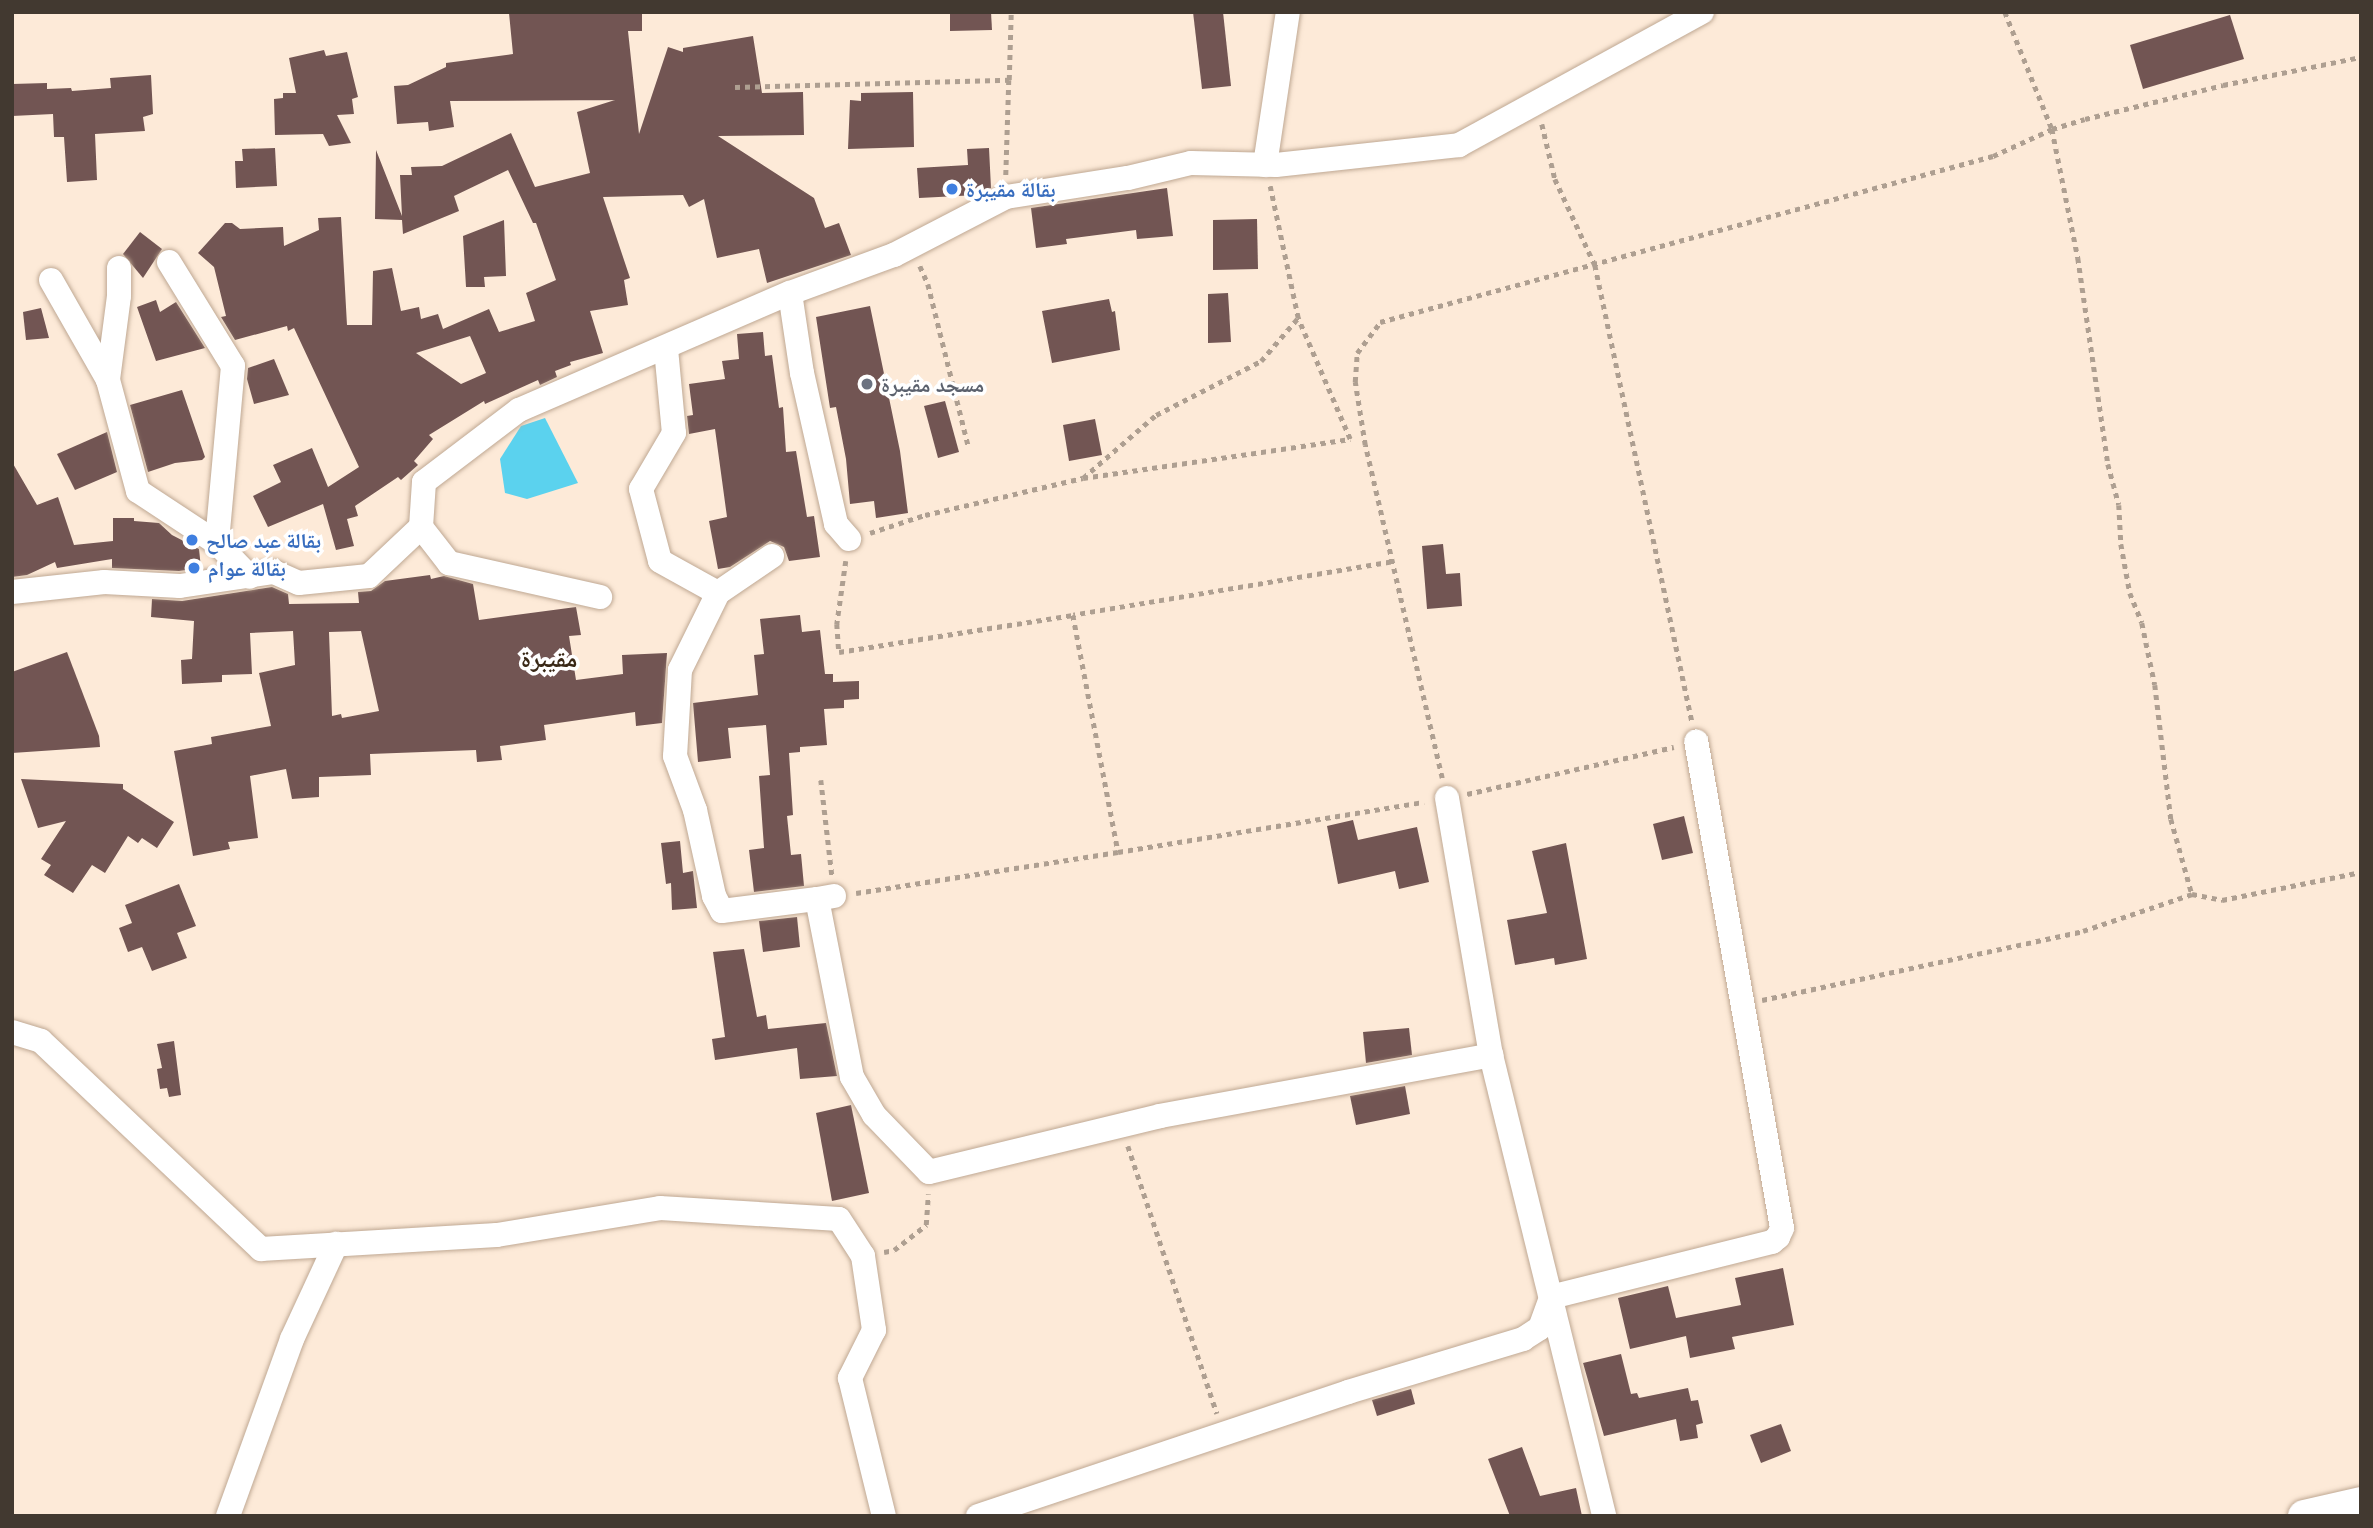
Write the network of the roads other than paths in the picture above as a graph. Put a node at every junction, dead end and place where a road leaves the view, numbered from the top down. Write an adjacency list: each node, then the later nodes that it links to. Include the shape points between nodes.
1 (1288, 12): 3 (street)
2 (1702, 12): 3 (street, via 1459,145)
3 (1265, 165): 7 (street, via 1191,163 1006,197 911,246)
4 (169, 262): 12 (street, via 233,366)
5 (119, 268): 9 (street)
6 (51, 280): 9 (street)
7 (790, 293): 8 (street); 11 (street, via 802,373 836,524)
8 (666, 349): 10 (street, via 519,410 424,482); 16 (street, via 674,433 641,489 660,561)
9 (108, 380): 12 (street, via 138,491)
10 (421, 527): 14 (street, via 369,576 299,583 274,572); 17 (street, via 449,563)
11 (849, 539)
12 (217, 543): 14 (street)
13 (772, 556): 16 (street)
14 (250, 577): 15 (street, via 180,586 104,582)
15 (12, 592)
16 (718, 593): 21 (street, via 680,670 675,756 695,810 717,906 729,911 826,898 852,1077 874,1115 929,1172 1122,1125)
17 (600, 597)
18 (1696, 742): 23 (street, via 1782,1228 1772,1242)
19 (1447, 798): 21 (street)
20 (12, 1032): 22 (street, via 41,1041 261,1249)
21 (1491, 1055): 23 (street)
22 (337, 1244): 25 (street, via 292,1339); 26 (street, via 497,1235 660,1209 839,1219 863,1256 874,1330 850,1378)
23 (1551, 1297): 27 (street, via 1539,1328 1523,1339); 28 (street)
24 (2361, 1503): 29 (street)
25 (228, 1516)
26 (884, 1516)
27 (978, 1516)
28 (1604, 1516)
29 (2304, 1516)

